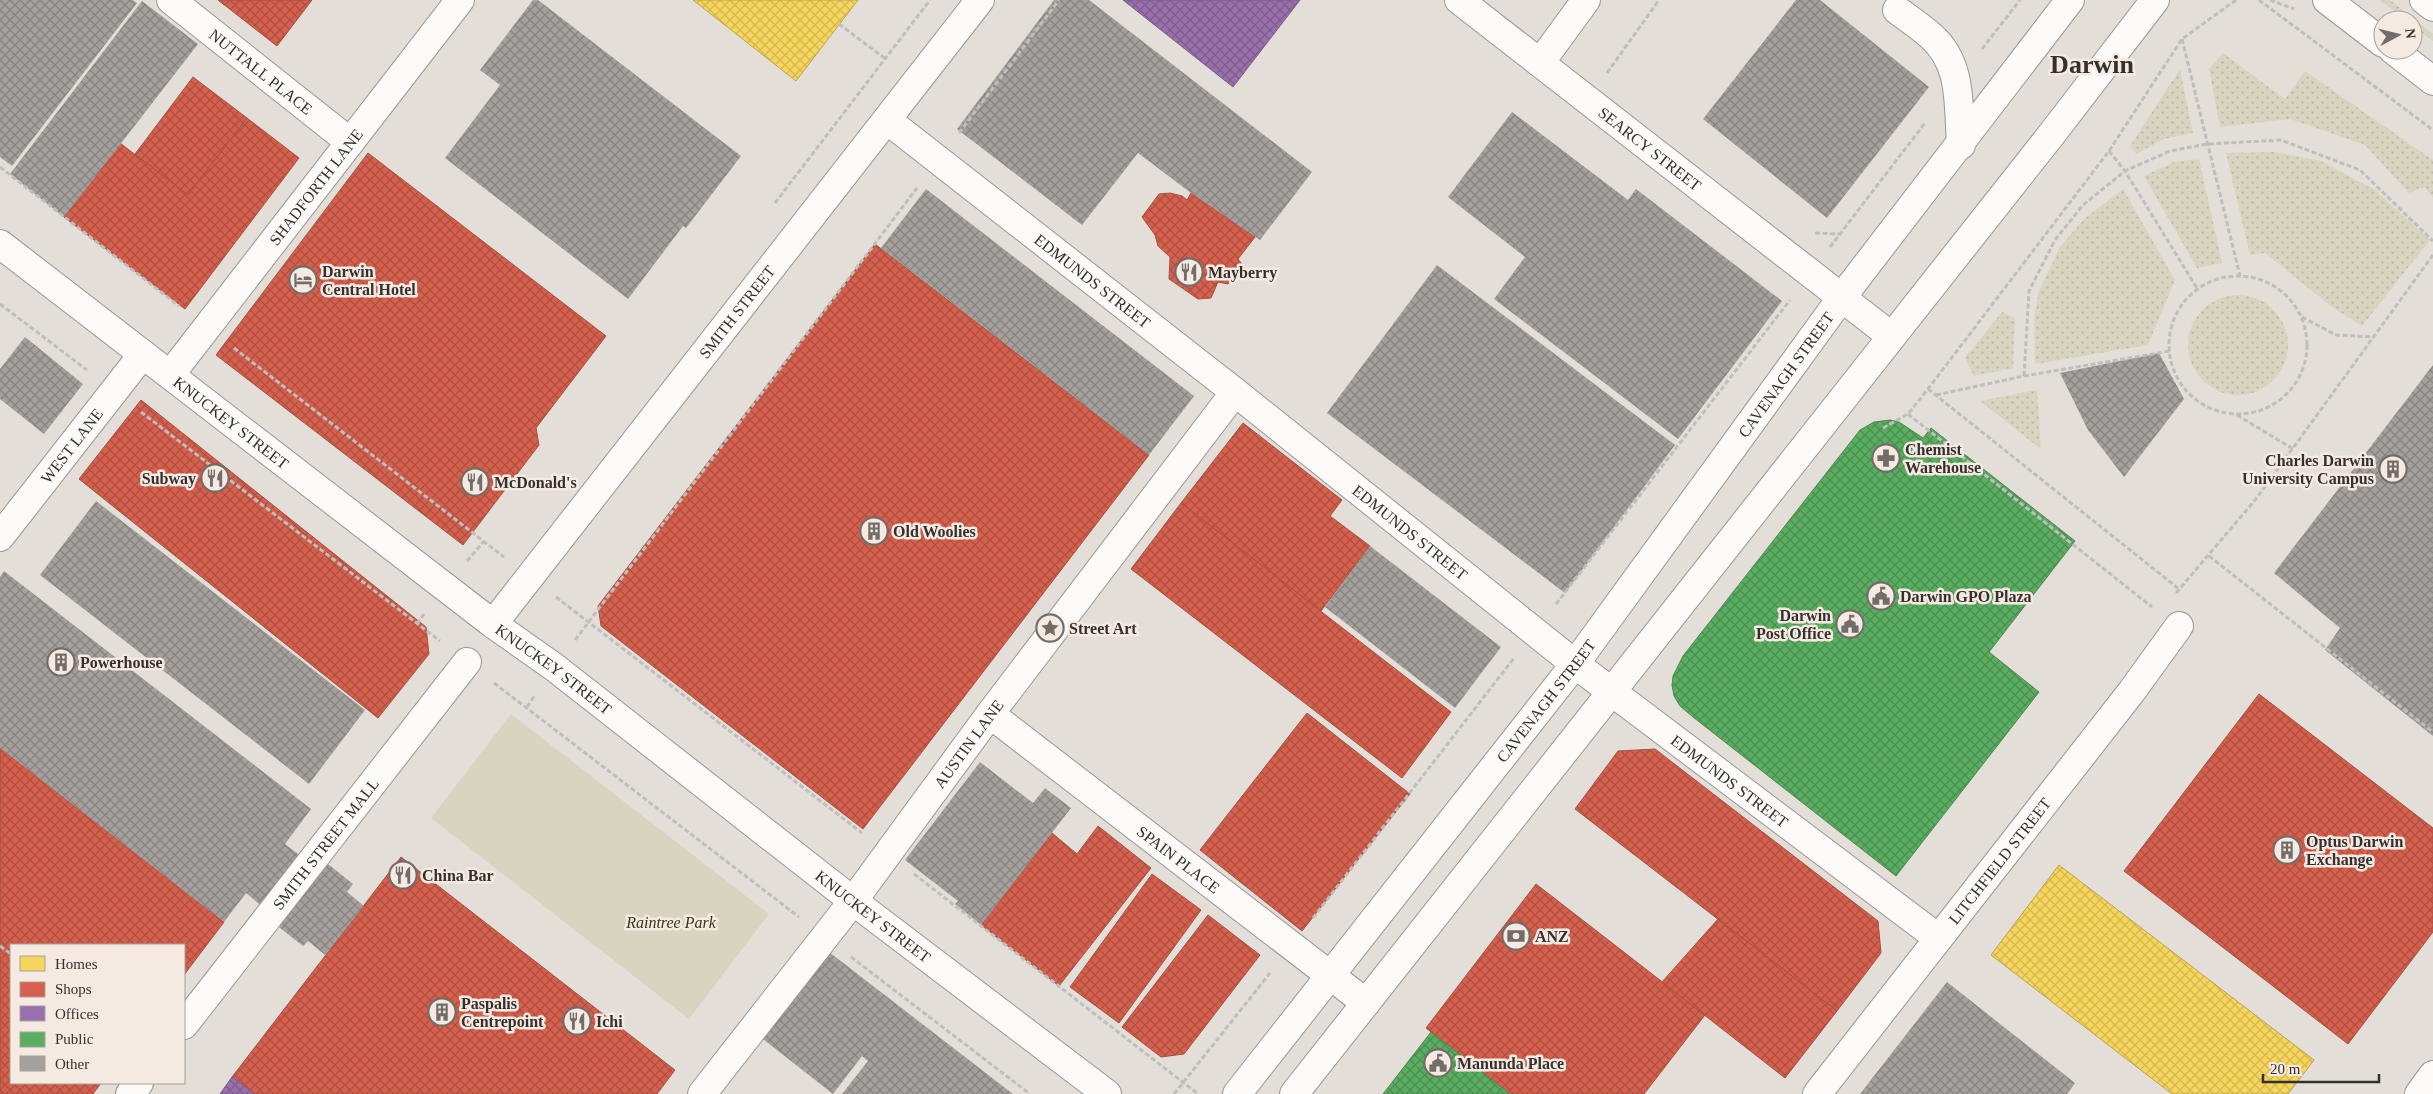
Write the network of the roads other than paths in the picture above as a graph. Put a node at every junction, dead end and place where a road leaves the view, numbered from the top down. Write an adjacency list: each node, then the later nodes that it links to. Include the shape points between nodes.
1 (171, 0): 17 (street, NUTTALL PLACE)
2 (980, 0): 16 (street, SMITH STREET)
3 (1459, 0): 14 (street, SEARCY STREET)
4 (1586, 0): 14 (street)
5 (2070, 0): 18 (street, CAVENAGH STREET)
6 (2155, 0): 21 (street)
7 (2327, 0): 12 (street)
8 (2424, 0): 10 (street)
9 (452, 3): 17 (street, SHADFORTH LANE)
10 (2433, 7)
11 (1897, 10): 18 (street, via 1932,37 1952,64 1957,80)
12 (2373, 35)
13 (2406, 60): 15 (street)
14 (1540, 63): 20 (street, SEARCY STREET)
15 (2433, 81)
16 (887, 120): 24 (street, EDMUNDS STREET); 27 (street, SMITH STREET)
17 (350, 142): 23 (street, SHADFORTH LANE)
18 (1960, 145): 20 (street, CAVENAGH STREET)
19 (0, 244): 22 (street, KNUCKEY STREET)
20 (1842, 297): 21 (street, CAVENAGH STREET); 29 (street, CAVENAGH STREET)
21 (1892, 336): 30 (street)
22 (143, 354): 23 (street, KNUCKEY STREET); 25 (street, WEST LANE)
23 (170, 375): 27 (street, KNUCKEY STREET)
24 (1235, 392): 29 (street, EDMUNDS STREET); 31 (street, AUSTIN LANE)
25 (0, 537)
26 (2170, 620): 33 (street, LITCHFIELD STREET, via 2132,691)
27 (493, 624): 32 (street, KNUCKEY STREET, via 554,667)
28 (467, 662): 36 (street, SMITH STREET MALL)
29 (1575, 664): 30 (street, EDMUNDS STREET); 34 (street, CAVENAGH STREET)
30 (1612, 691): 33 (street, EDMUNDS STREET); 35 (street)
31 (990, 714): 32 (street, AUSTIN LANE); 34 (street, SPAIN PLACE)
32 (853, 901): 40 (street, AUSTIN LANE); 41 (street, KNUCKEY STREET)
33 (1938, 938): 44 (street, LITCHFIELD STREET)
34 (1330, 976): 35 (street, SPAIN PLACE); 42 (street, CAVENAGH STREET)
35 (1366, 1003): 43 (street)
36 (185, 1024)
37 (2433, 1075): 45 (street)
38 (138, 1084): 39 (street)
39 (130, 1094)
40 (702, 1094)
41 (1107, 1094)
42 (1236, 1094)
43 (1294, 1094)
44 (1817, 1094)
45 (2419, 1094)

